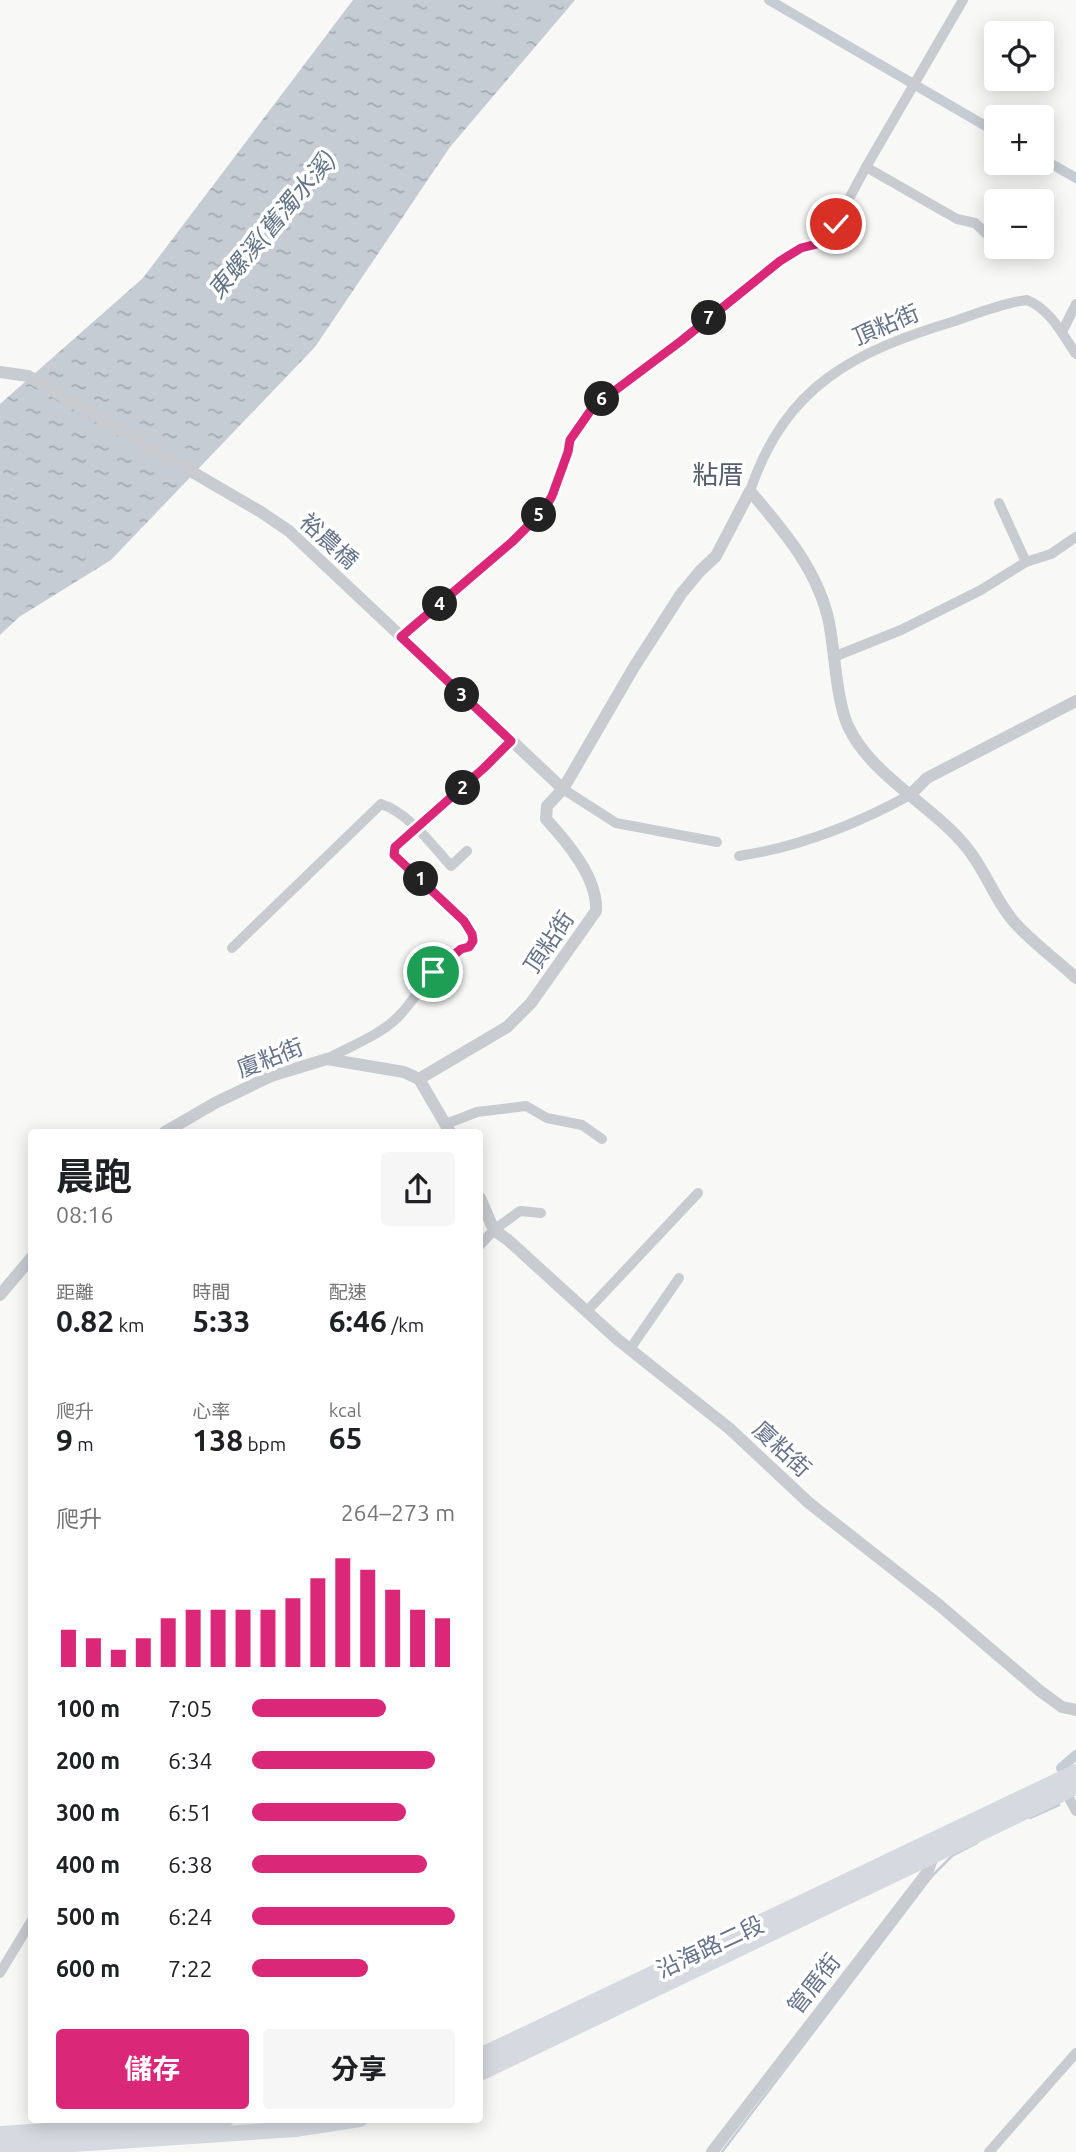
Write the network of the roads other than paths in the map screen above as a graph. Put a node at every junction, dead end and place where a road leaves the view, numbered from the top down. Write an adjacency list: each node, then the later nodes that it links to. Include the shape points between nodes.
1 (963, 0): 2 (street)
2 (866, 167): 3 (street); 12 (street, via 831,232 833,240 801,248 780,261 593,407 570,440 544,510)
3 (984, 231)
4 (1076, 304): 5 (street)
5 (1062, 332): 6 (street, 頂粘街); 8 (street, 頂粘街, via 1039,305 1020,301 917,332 848,365 812,388 792,410 760,461)
6 (1076, 354)
7 (0, 372): 12 (street, 裕農橋, via 28,376 261,512 289,531)
8 (750, 491): 13 (street, via 812,572); 16 (street, 頂粘街, via 716,556 667,616)
9 (999, 503): 11 (street)
10 (1076, 537): 11 (street, via 1051,554)
11 (1026, 562): 13 (street, via 901,631)
12 (401, 637): 15 (street, 裕農橋)
13 (836, 656): 17 (street, via 849,728 866,754)
14 (1076, 701): 17 (street, via 927,778)
15 (511, 741): 16 (street, 裕農橋); 18 (street)
16 (563, 789): 19 (street, via 616,824); 25 (street, 頂粘街, via 547,806 546,819 580,862 597,902 596,911 531,1003 507,1027)
17 (910, 795): 21 (street, via 835,830); 23 (street, via 967,848 1015,924)
18 (416, 828): 20 (street, via 451,866); 22 (street, via 391,807 377,806); 24 (street, via 395,847 394,855 464,921 473,941 433,972 397,1018)
19 (717, 842)
20 (467, 851)
21 (739, 856)
22 (232, 948)
23 (1076, 978)
24 (327, 1059): 25 (street, 廈粘街, via 404,1072); 27 (street, 廈粘街, via 271,1076)
25 (419, 1079): 26 (street)
26 (448, 1128): 28 (street, via 477,1112 526,1106 547,1118 582,1125)
27 (170, 1129)
28 (603, 1139)
29 (698, 1193): 37 (street)
30 (483, 1205): 32 (street, 廈粘街)
31 (541, 1213): 32 (street, via 520,1211)
32 (494, 1230): 33 (street); 37 (street, 廈粘街)
33 (483, 1242)
34 (28, 1262): 36 (street)
35 (679, 1278): 38 (street)
36 (0, 1295)
37 (587, 1311): 38 (street, 廈粘街)
38 (630, 1349): 39 (street, 廈粘街, via 730,1429 809,1503 1040,1691 1062,1707)
39 (1076, 1710)
40 (1076, 1772): 41 (main road)
41 (1067, 1786): 42 (street); 43 (main road)
42 (1076, 1811)
43 (938, 1845): 47 (main road, 沿海路二段); 48 (main road, 沿海路二段); 53 (street, 管厝街, via 927,1872)
44 (28, 1927): 45 (street)
45 (0, 1973)
46 (1076, 2053): 54 (street)
47 (483, 2055)
48 (483, 2072)
49 (166, 2123): 51 (main road)
50 (334, 2123): 52 (main road)
51 (0, 2134)
52 (0, 2150)
53 (712, 2152)
54 (989, 2152)

